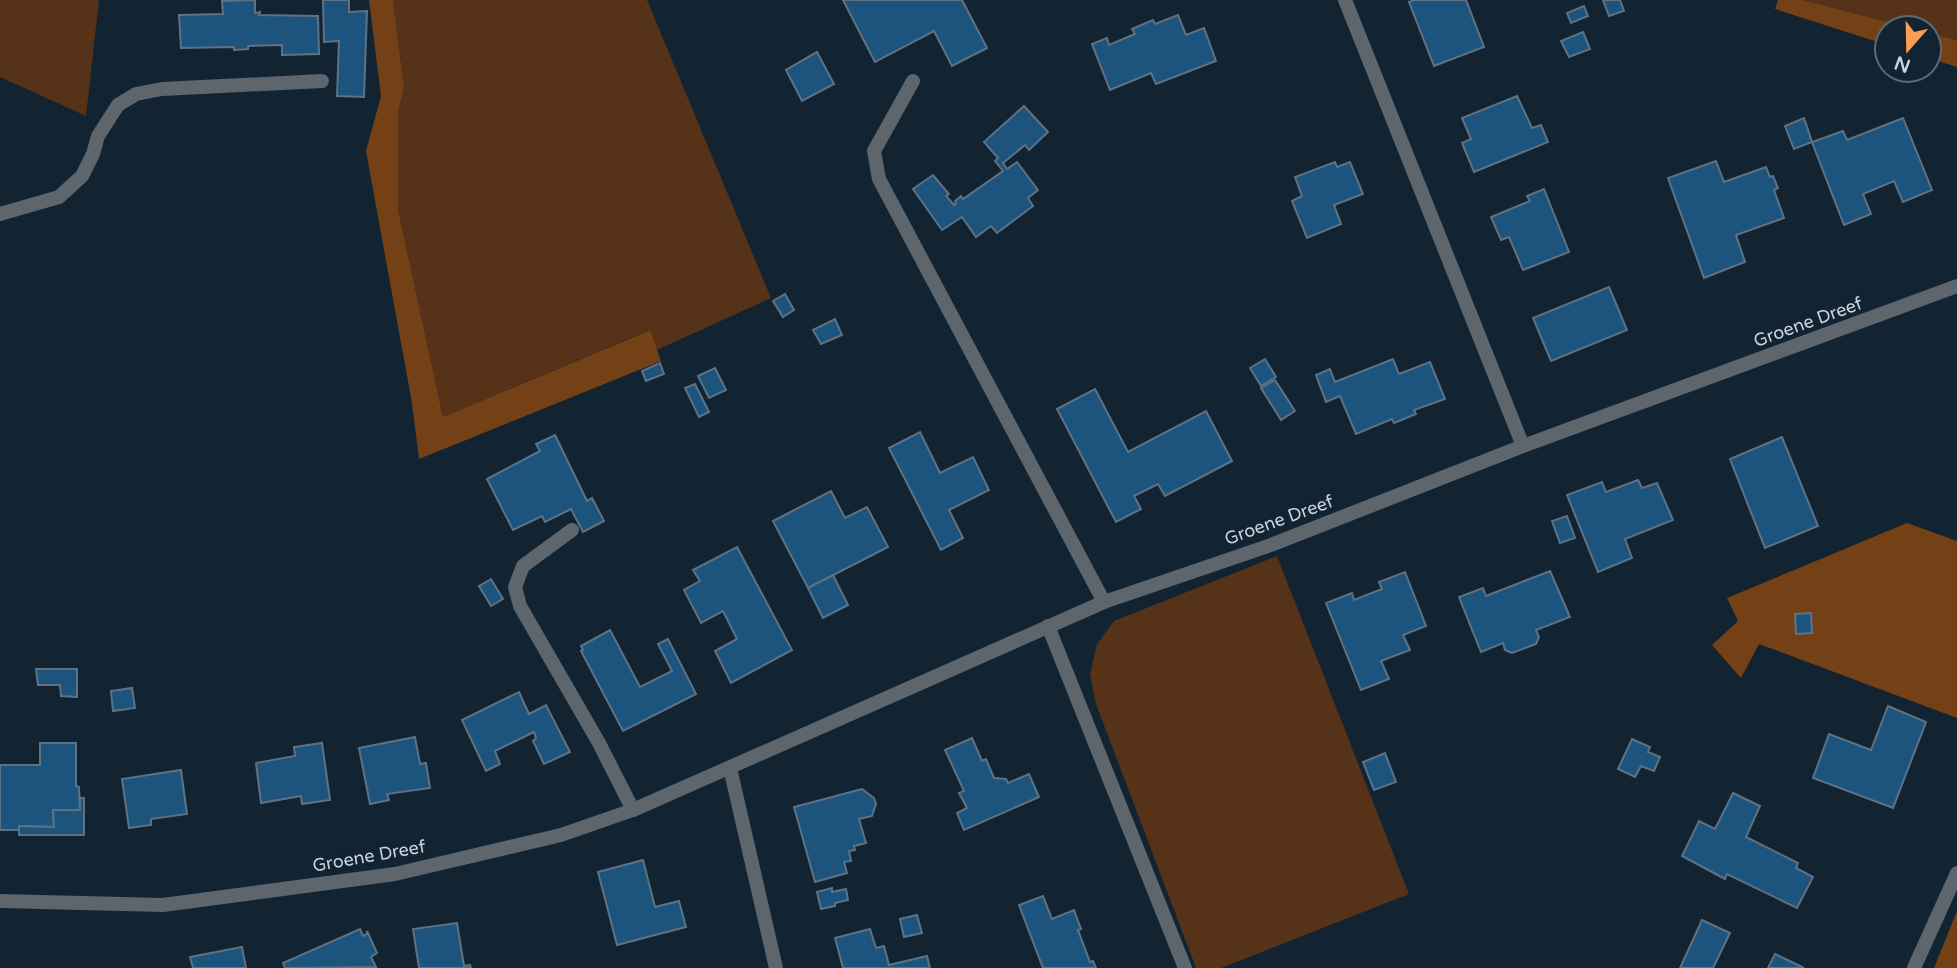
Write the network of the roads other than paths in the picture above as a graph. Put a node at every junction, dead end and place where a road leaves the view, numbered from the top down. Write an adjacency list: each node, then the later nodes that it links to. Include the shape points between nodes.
1 (1345, 0): 6 (street)
2 (322, 81): 4 (street, via 136,94 118,105 98,136 82,177 59,197)
3 (913, 81): 8 (street, via 874,151 879,179)
4 (0, 214)
5 (1954, 289): 6 (street, Groene Dreef)
6 (1523, 446): 8 (street, Groene Dreef, via 1271,545)
7 (572, 530): 11 (street, via 523,566 515,587 520,606 600,743)
8 (1104, 602): 9 (street, Groene Dreef)
9 (1048, 626): 10 (street, Groene Dreef); 15 (street)
10 (730, 768): 11 (street, Groene Dreef); 14 (street)
11 (633, 810): 13 (street, Groene Dreef, via 561,835 395,874 163,905)
12 (1957, 873): 16 (street)
13 (0, 901)
14 (776, 968)
15 (1185, 968)
16 (1914, 968)

